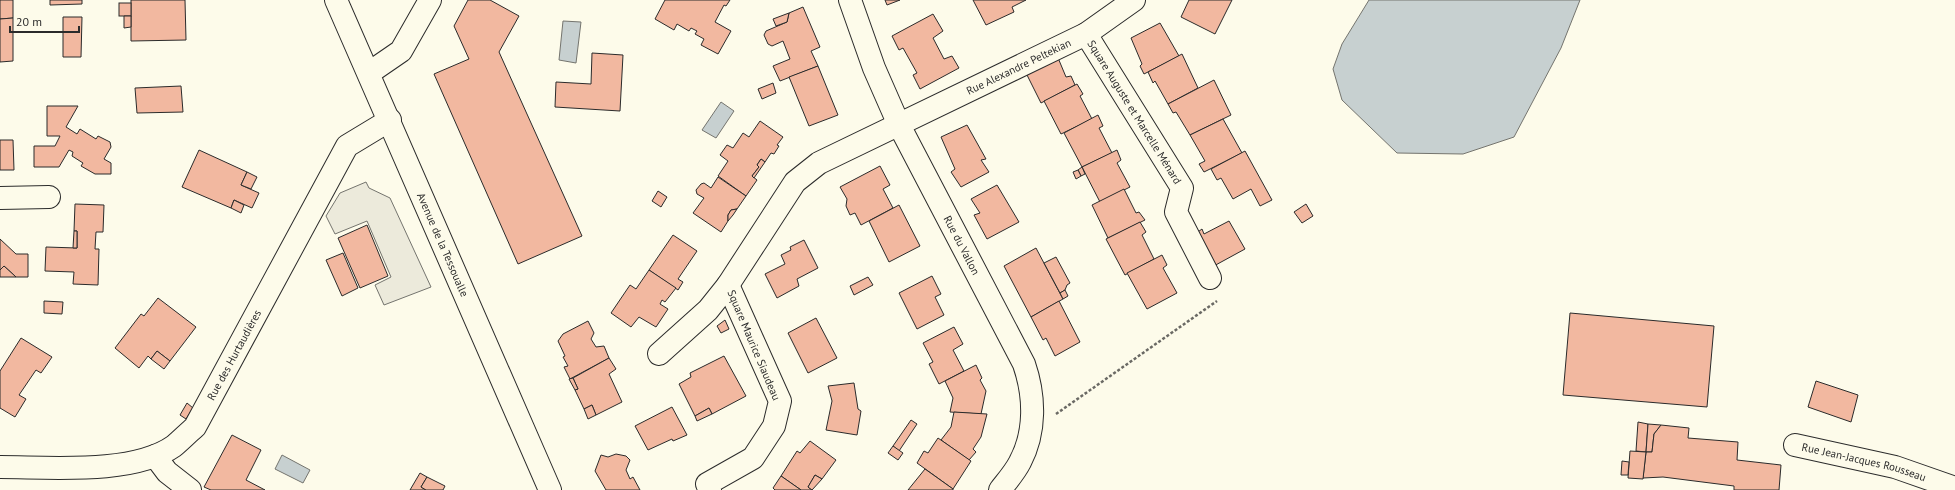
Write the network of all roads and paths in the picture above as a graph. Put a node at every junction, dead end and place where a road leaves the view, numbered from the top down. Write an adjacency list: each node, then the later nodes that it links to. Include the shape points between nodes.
1 (336, 0): 6 (street, Avenue de la Tessoualle)
2 (430, 0): 6 (street, via 401,51)
3 (850, 0): 8 (street, Rue du Vallon, via 874,68)
4 (1134, 0): 5 (street, Rue Alexandre Peltekian)
5 (1086, 34): 8 (street, Rue Alexandre Peltekian); 11 (street, Square Auguste et Marcelle Ménard, via 1182,188 1176,212)
6 (369, 74): 7 (street, Avenue de la Tessoualle)
7 (390, 120): 16 (street, Rue des Hurtaudières, via 347,146 195,427 174,446); 20 (street, Avenue de la Tessoualle)
8 (899, 125): 12 (street, Square Maurice Siaudeau, via 819,163 795,182); 14 (street, Rue du Vallon, via 1024,364 1031,384)
9 (48, 197): 10 (street)
10 (0, 198)
11 (1210, 278): 14 (path, via 1228,293)
12 (728, 285): 13 (street, Square Maurice Siaudeau, via 708,310); 21 (street, Square Maurice Siaudeau, via 780,401 774,426 753,458 707,484)
13 (659, 354)
14 (1031, 432): 22 (street, Rue du Vallon, via 1020,462)
15 (1795, 445): 18 (street, Rue Jean-Jacques Rousseau, via 1895,467)
16 (155, 456): 17 (street, Rue des Hurtaudières, via 123,464); 19 (street, via 167,472)
17 (0, 467)
18 (1955, 488)
19 (190, 490)
20 (550, 490)
21 (710, 490)
22 (1000, 490)

